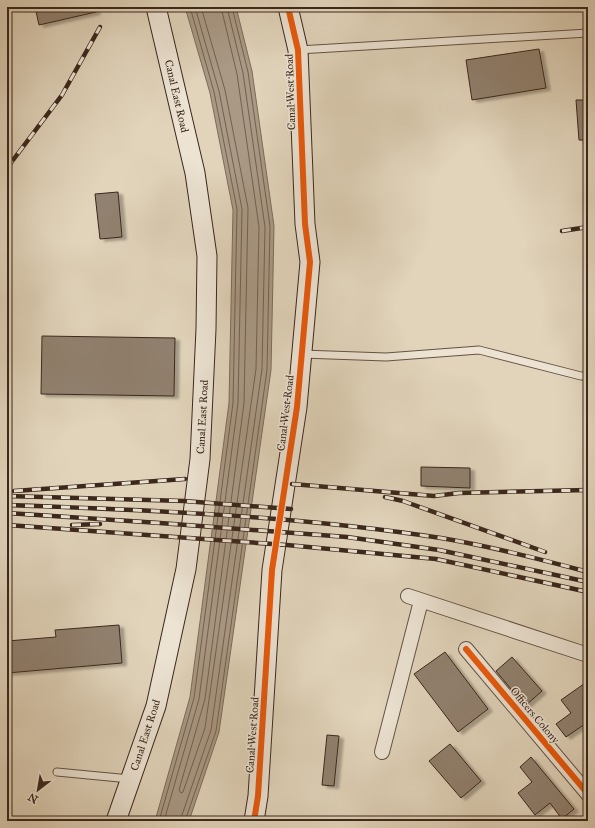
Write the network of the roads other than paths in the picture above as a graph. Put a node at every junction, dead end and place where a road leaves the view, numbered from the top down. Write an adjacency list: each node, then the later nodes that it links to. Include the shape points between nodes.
1 (156, 7): 11 (main road, Canal East Road, via 195,173 207,256 206,329 200,459 186,569 156,706)
2 (288, 7): 4 (main road, Canal West Road)
3 (588, 33): 4 (lane)
4 (298, 50): 5 (main road, Canal West Road, via 305,224 310,262)
5 (302, 354): 6 (lane, via 386,357 479,350); 14 (main road, Canal West Road, via 297,407 272,570 258,796)
6 (588, 376)
7 (466, 649): 12 (street, Officers Colony)
8 (588, 655): 9 (street, via 415,598)
9 (382, 752)
10 (57, 772): 11 (lane)
11 (131, 779): 13 (main road, Canal East Road)
12 (588, 794)
13 (116, 821)
14 (254, 821)

